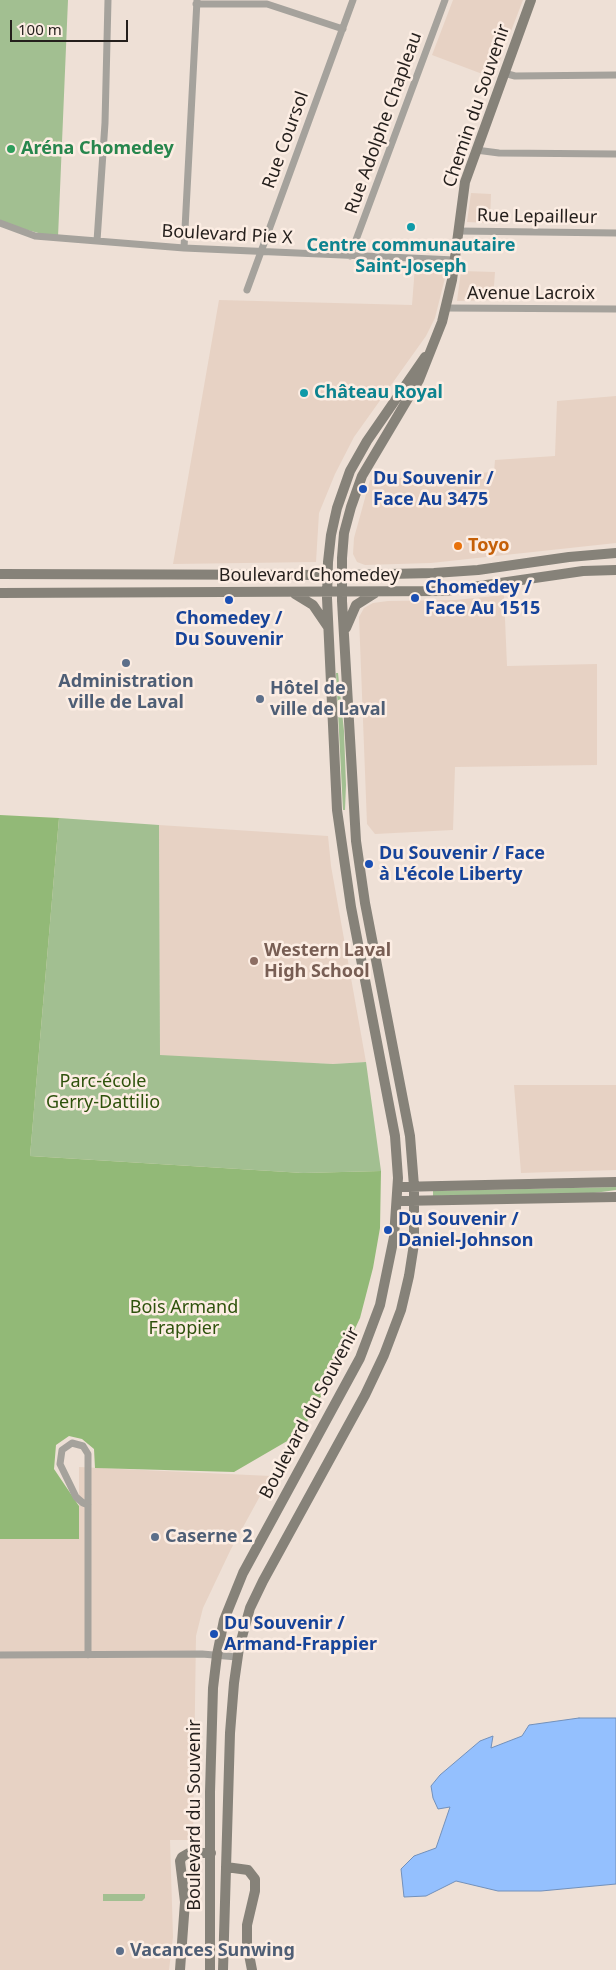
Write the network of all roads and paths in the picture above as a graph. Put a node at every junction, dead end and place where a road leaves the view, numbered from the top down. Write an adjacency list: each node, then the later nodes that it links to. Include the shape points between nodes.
1 (108, 0): 14 (street, via 105,123)
2 (353, 0): 6 (street, Rue Coursol)
3 (445, 0): 17 (street, Rue Adolphe Chapleau)
4 (531, 0): 7 (street, Chemin du Souvenir)
5 (196, 2): 6 (street, via 267,4); 15 (street)
6 (343, 28): 16 (street, Rue Coursol)
7 (504, 73): 8 (street, via 515,76); 9 (street, Chemin du Souvenir)
8 (616, 75)
9 (476, 150): 10 (street); 12 (street, Chemin du Souvenir, via 463,189)
10 (616, 154)
11 (0, 224): 14 (street, Boulevard Pie X, via 35,236)
12 (458, 231): 13 (street, Rue Lepailleur); 18 (street, Chemin du Souvenir)
13 (616, 233)
14 (97, 242): 15 (street, Boulevard Pie X)
15 (184, 248): 16 (street, Boulevard Pie X)
16 (262, 252): 17 (street, Boulevard Pie X); 19 (street, Rue Coursol)
17 (350, 256): 18 (street, Boulevard Pie X)
18 (455, 260): 20 (street, Chemin du Souvenir)
19 (247, 290)
20 (446, 308): 21 (street, Avenue Lacroix); 22 (street, Chemin du Souvenir)
21 (616, 309)
22 (435, 341): 26 (street, Boulevard du Souvenir, via 350,471 332,527); 27 (street, Boulevard du Souvenir, via 419,380 359,483 344,533)
23 (616, 553): 27 (street, Boulevard Chomedey, via 459,572)
24 (616, 570): 31 (street, Boulevard Chomedey, via 456,590)
25 (0, 574): 26 (street, Boulevard Chomedey)
26 (328, 574): 27 (street, Boulevard Chomedey); 29 (street, Boulevard du Souvenir)
27 (342, 574): 30 (street, Boulevard du Souvenir)
28 (293, 592): 29 (street, Boulevard Chomedey); 32 (street, Boulevard Chomedey); 33 (street, via 313,605)
29 (327, 592): 30 (street, Boulevard Chomedey); 33 (street, Boulevard du Souvenir)
30 (342, 592): 31 (street, Boulevard Chomedey); 34 (street, Boulevard du Souvenir)
31 (376, 592): 34 (street, via 356,605)
32 (0, 593)
33 (328, 628): 37 (street, Boulevard du Souvenir, via 337,810 353,915 393,1124)
34 (344, 634): 36 (street, Boulevard du Souvenir, via 356,846 405,1108)
35 (616, 1182): 36 (street)
36 (414, 1186): 37 (street); 40 (street, Boulevard du Souvenir)
37 (398, 1187): 39 (street, Boulevard du Souvenir)
38 (616, 1197): 40 (street)
39 (398, 1201): 40 (street); 44 (street, Boulevard du Souvenir, via 388,1271 370,1336 240,1578 227,1610)
40 (415, 1201): 45 (street, Boulevard du Souvenir, via 411,1265 390,1343 365,1395 260,1585)
41 (88, 1505): 41 (street, via 88,1454 83,1446 72,1443 62,1450 60,1464 76,1497); 43 (street)
42 (0, 1655): 43 (street)
43 (88, 1655): 44 (street)
44 (217, 1655): 45 (street); 46 (street, Boulevard du Souvenir, via 213,1688)
45 (237, 1657): 47 (street, Boulevard du Souvenir, via 230,1733)
46 (211, 1853): 48 (street, via 189,1853 180,1861 185,1902); 49 (street, Boulevard du Souvenir)
47 (226, 1867): 50 (street, Boulevard du Souvenir); 51 (street, via 248,1870 255,1879 247,1925)
48 (180, 1970)
49 (210, 1970)
50 (223, 1970)
51 (252, 1970)

